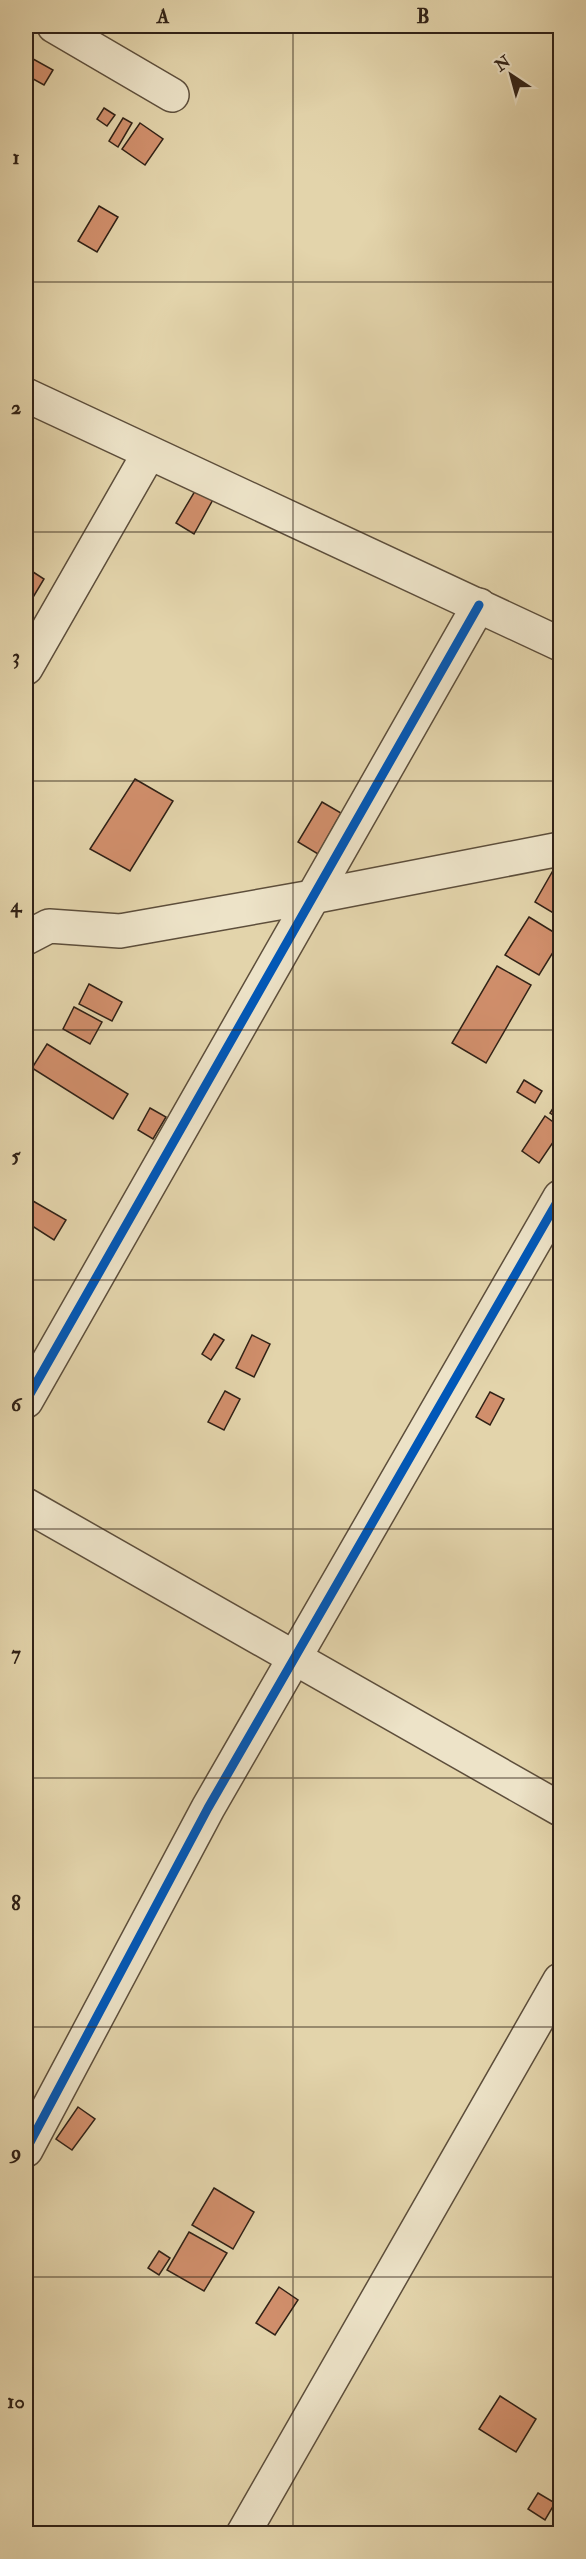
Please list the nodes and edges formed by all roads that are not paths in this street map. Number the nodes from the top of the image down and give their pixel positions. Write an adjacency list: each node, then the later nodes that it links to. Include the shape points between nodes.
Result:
1 (54, 26): 2 (street)
2 (172, 95)
3 (26, 395): 4 (street)
4 (149, 453): 5 (street); 7 (street)
5 (480, 605): 6 (street); 9 (street)
6 (561, 644)
7 (26, 668)
8 (561, 849): 9 (street)
9 (312, 897): 10 (street, via 120,930 49,926); 12 (street)
10 (26, 938)
11 (561, 1197): 14 (street)
12 (26, 1401)
13 (26, 1504): 14 (street)
14 (294, 1659): 15 (street); 17 (street, via 208,1809)
15 (561, 1809)
16 (561, 1980): 18 (street)
17 (26, 2150)
18 (243, 2534)

